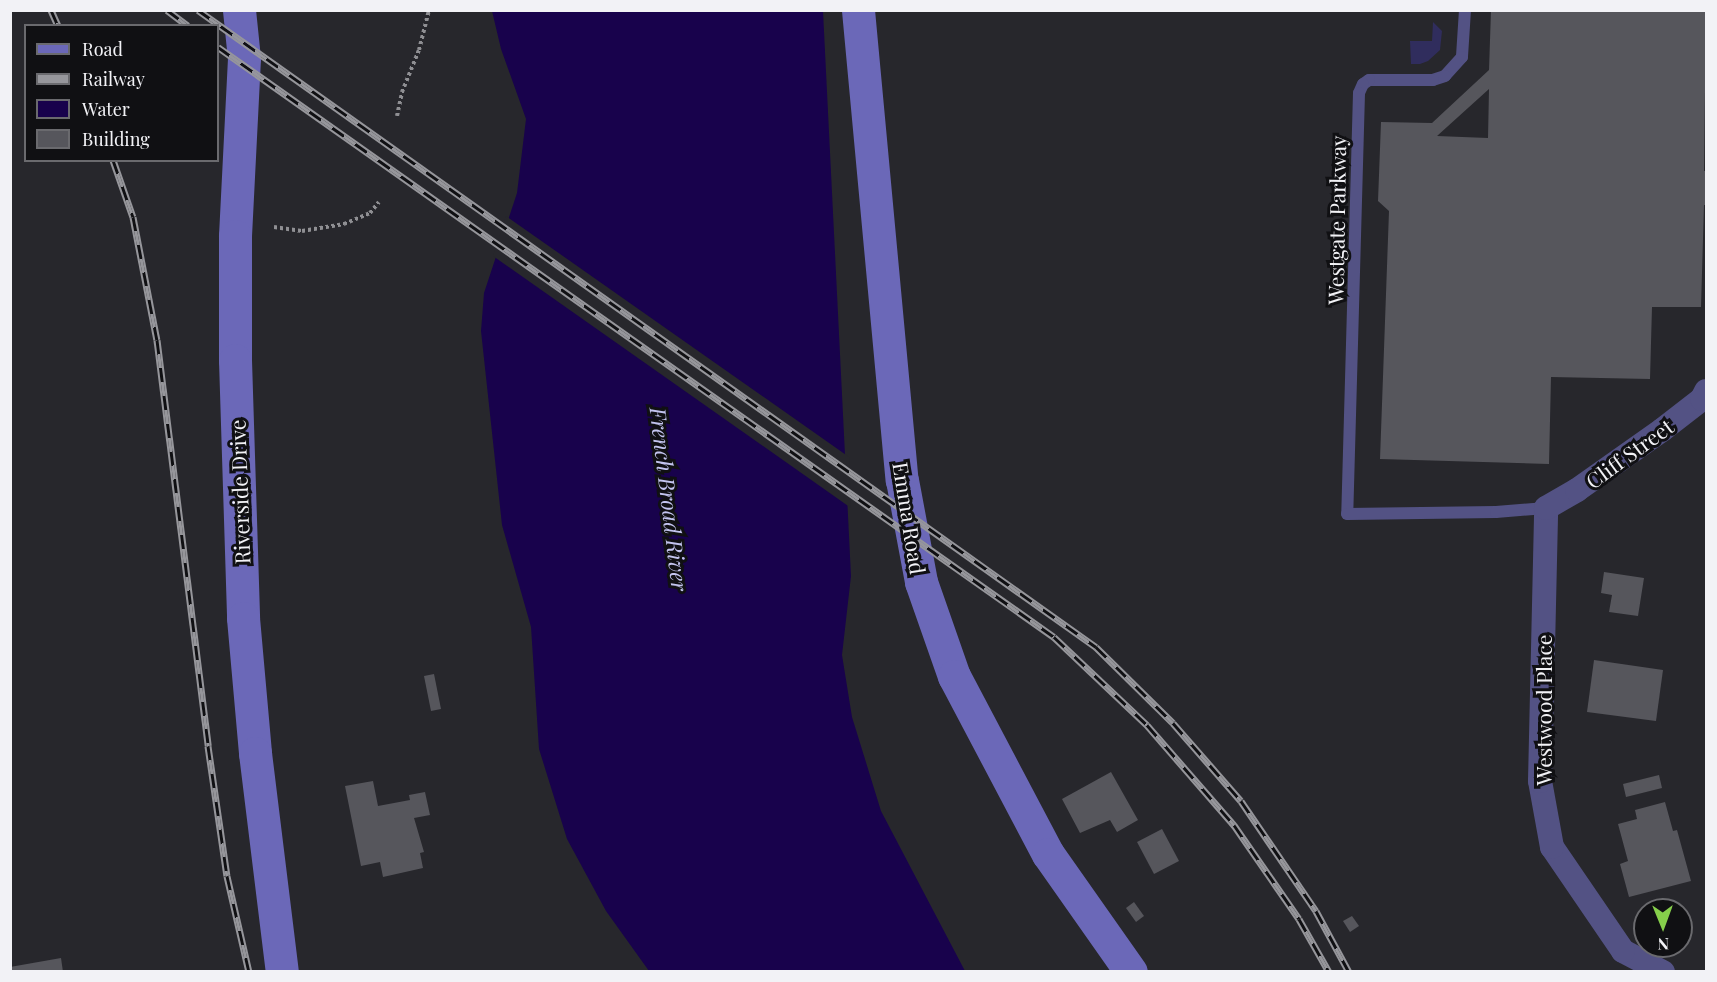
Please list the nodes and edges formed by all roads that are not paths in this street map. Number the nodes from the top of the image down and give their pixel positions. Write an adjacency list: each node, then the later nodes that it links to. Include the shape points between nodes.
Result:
1 (239, 10): 6 (street, Riverside Drive, via 244,58 235,236 235,360 243,618)
2 (858, 10): 7 (street, Emma Road, via 902,480 921,582 954,676 1048,854)
3 (1465, 10): 5 (lane, Westgate Parkway, via 1462,57 1445,76 1433,80 1369,81 1359,93 1347,514)
4 (1707, 391): 5 (street, Cliff Street, via 1662,430)
5 (1546, 508): 8 (street, Westwood Place, via 1540,781 1552,847 1623,951)
6 (282, 972)
7 (1131, 972)
8 (1664, 972)

